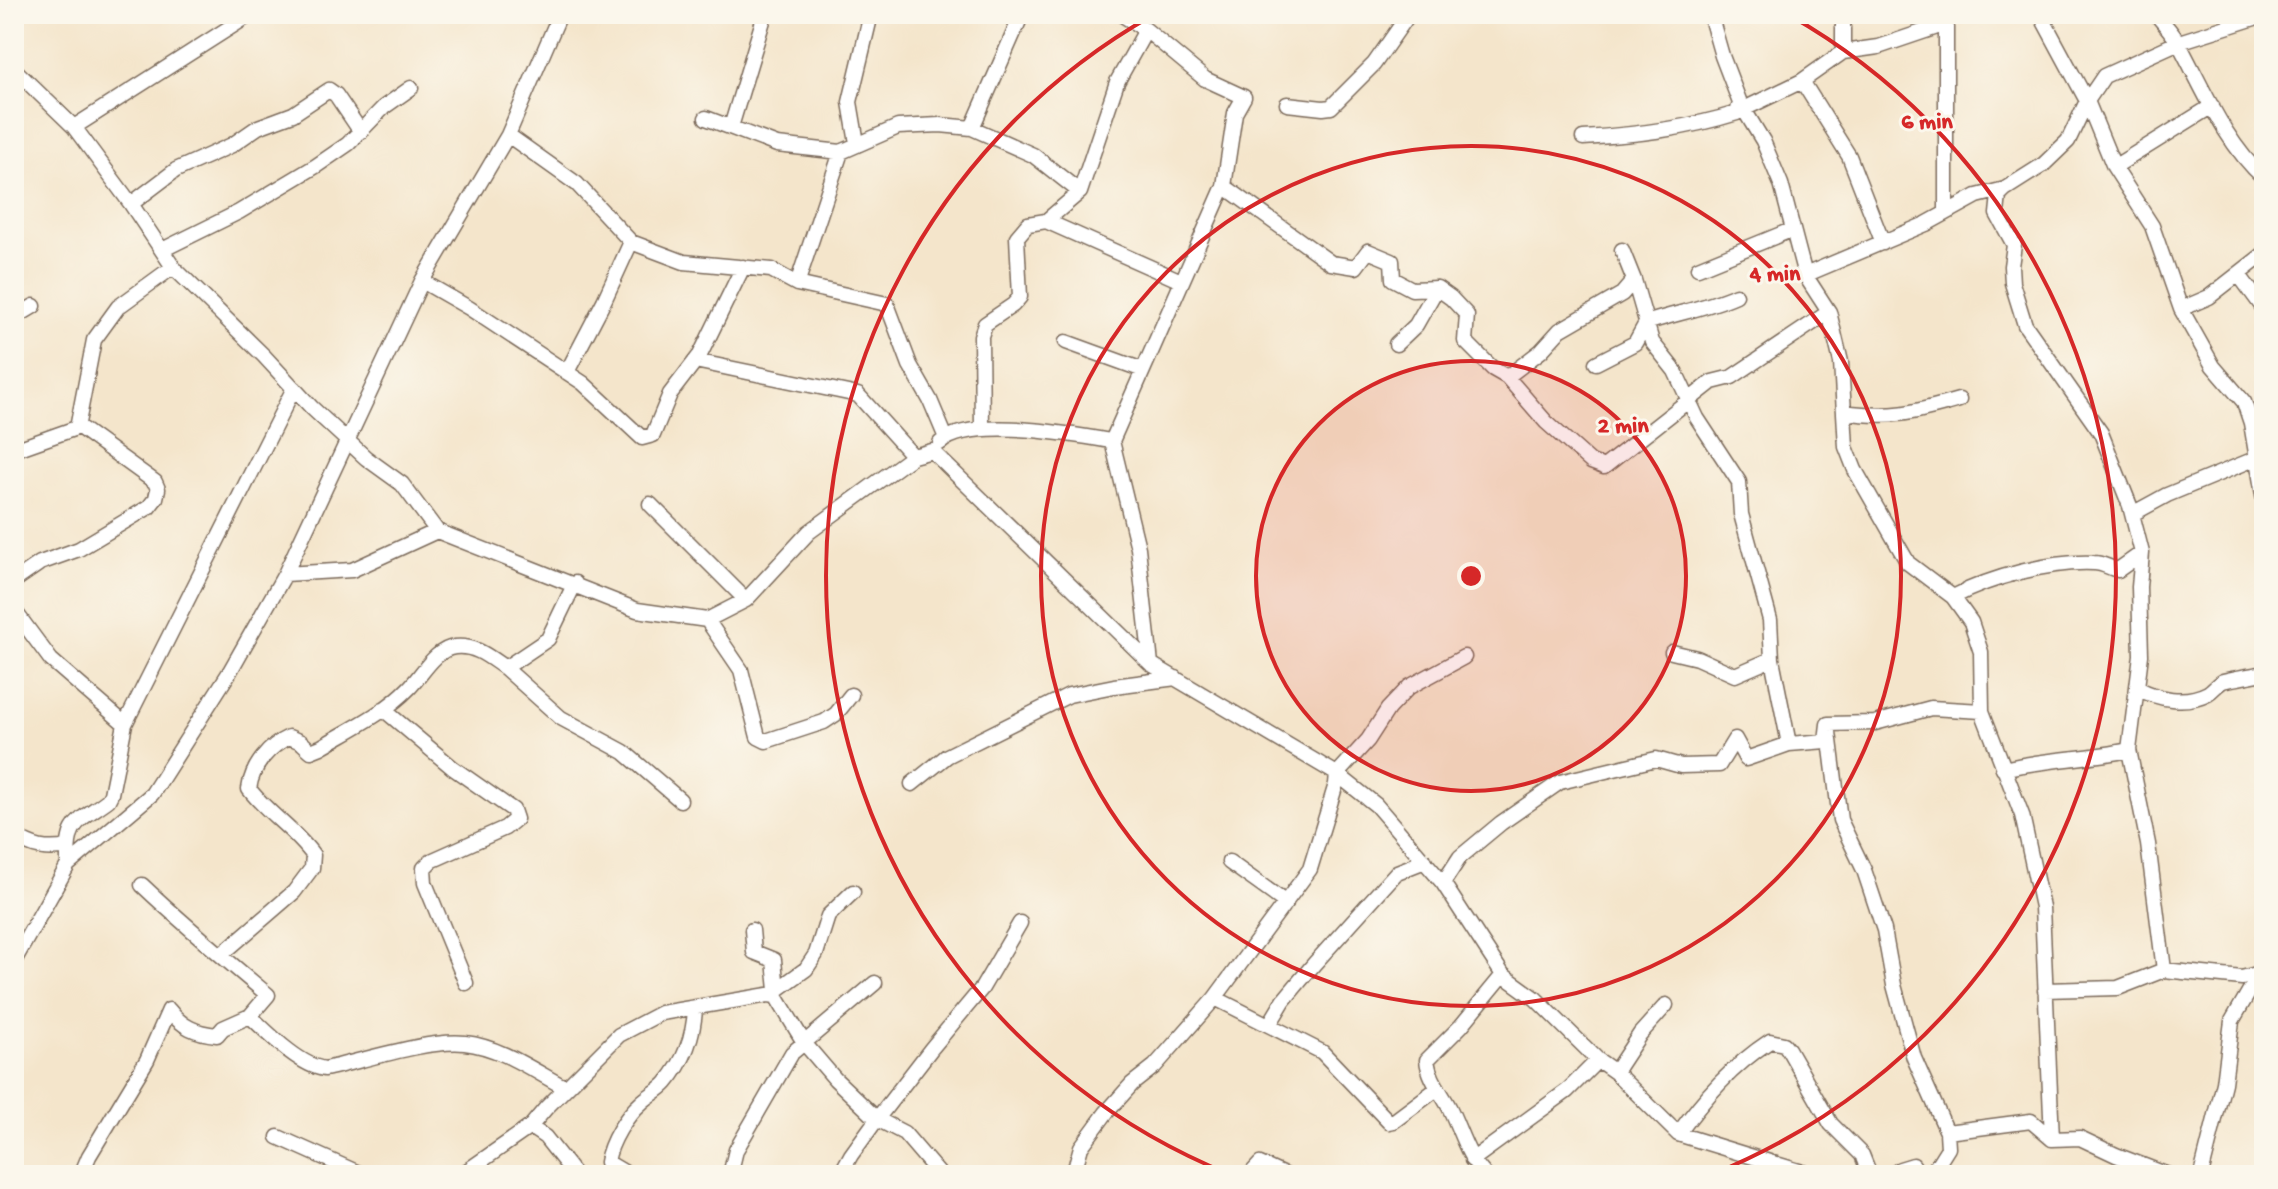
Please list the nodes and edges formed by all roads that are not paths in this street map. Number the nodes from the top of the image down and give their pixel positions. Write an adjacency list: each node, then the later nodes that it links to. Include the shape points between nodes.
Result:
1 (251, 14): 25 (street)
2 (560, 14): 29 (street)
3 (765, 14): 26 (street)
4 (871, 14): 31 (street, via 850,102)
5 (1022, 14): 27 (street)
6 (1121, 14): 14 (street)
7 (1409, 14): 22 (street, via 1374,64 1331,107)
8 (1710, 14): 21 (street)
9 (1843, 14): 16 (street)
10 (2040, 14): 20 (street)
11 (2156, 14): 15 (street)
12 (2264, 15): 15 (street)
13 (1949, 19): 16 (street, via 1878,47); 39 (street)
14 (1146, 30): 35 (street, via 1205,79 1244,97 1235,113); 37 (street, via 1117,82)
15 (2179, 42): 20 (street, via 2104,76); 23 (street)
16 (1843, 52): 18 (street)
17 (14, 69): 25 (street)
18 (1802, 81): 21 (street, via 1746,108); 43 (street, via 1849,156)
19 (411, 88): 28 (street)
20 (2087, 101): 33 (street); 36 (street, via 2068,141)
21 (1740, 103): 30 (street, via 1737,113 1708,122); 41 (street, via 1775,170)
22 (1287, 104)
23 (2212, 106): 33 (street); 34 (street, via 2246,161)
24 (706, 118): 26 (street)
25 (74, 127): 38 (street)
26 (731, 127): 32 (street, via 777,145)
27 (972, 128): 31 (street, via 898,127); 37 (street, via 1033,155)
28 (361, 132): 38 (street, via 329,90 293,114 176,170); 44 (street, via 239,212)
29 (508, 135): 42 (street, via 577,184); 53 (street)
30 (1583, 138)
31 (857, 143): 32 (street)
32 (841, 152): 55 (street)
33 (2114, 167): 59 (street, via 2152,226)
34 (2264, 178)
35 (1224, 186): 54 (street); 56 (street, via 1331,263 1356,267 1368,251 1392,261 1393,279 1412,289)
36 (2005, 189): 39 (street); 86 (street, via 1997,214 2014,245 2012,283 2025,325 2101,433)
37 (1080, 192): 40 (street)
38 (131, 204): 44 (street)
39 (1946, 212): 43 (street)
40 (1046, 221): 54 (street); 76 (street, via 1028,224 1017,237 1020,297 985,324 981,336)
41 (1791, 230): 49 (street); 50 (street)
42 (631, 242): 48 (street, via 684,262); 69 (street)
43 (1883, 243): 50 (street)
44 (162, 250): 47 (street)
45 (1622, 250): 52 (street)
46 (2264, 254): 51 (street)
47 (173, 267): 71 (street); 75 (street, via 118,307 94,340)
48 (743, 267): 55 (street, via 771,270); 66 (street)
49 (1698, 268)
50 (1805, 275): 61 (street)
51 (2239, 275): 59 (street); 60 (street)
52 (1634, 280): 63 (street); 70 (street, via 1622,294 1560,330)
53 (422, 281): 69 (street); 78 (street)
54 (1181, 281): 68 (street)
55 (797, 284): 77 (street, via 887,304)
56 (1437, 288): 65 (street, via 1416,325); 70 (street, via 1467,315 1465,341)
57 (1736, 295): 63 (street)
58 (34, 306): 62 (street)
59 (2181, 309): 83 (street, via 2213,366 2244,402)
60 (2264, 309)
61 (1829, 312): 72 (street); 74 (street, via 1841,362)
62 (14, 318)
63 (1646, 323): 67 (street, via 1635,343); 72 (street, via 1652,342)
64 (1066, 342): 68 (street)
65 (1396, 344)
66 (695, 361): 69 (street, via 670,394 653,435 642,438); 82 (street, via 858,395)
67 (1596, 363)
68 (1143, 370): 79 (street)
69 (567, 372)
70 (1507, 377): 72 (street, via 1546,422 1591,462 1604,467)
71 (294, 388): 78 (street); 107 (street)
72 (1690, 400): 98 (street, via 1739,482 1741,514 1770,620)
73 (1959, 400): 74 (street, via 1877,417)
74 (1844, 412): 92 (street, via 1846,447 1855,470 1908,563)
75 (79, 427): 80 (street); 90 (street, via 155,482 156,498 79,549 40,563)
76 (982, 429): 77 (street); 79 (street, via 1047,430)
77 (946, 438): 81 (street)
78 (348, 440): 87 (street, via 402,484); 89 (street)
79 (1112, 441): 99 (street, via 1138,548)
80 (14, 450)
81 (932, 451): 82 (street); 99 (street)
82 (913, 456): 93 (street, via 809,532)
83 (2257, 458): 84 (street); 86 (street, via 2134,513)
84 (2264, 501)
85 (650, 504): 93 (street)
86 (2130, 506): 88 (street)
87 (437, 531): 89 (street, via 352,570); 91 (street)
88 (2142, 553): 92 (street, via 2118,570 2096,563 2015,573); 103 (street)
89 (285, 574): 119 (street, via 152,794)
90 (14, 581)
91 (575, 583): 95 (street, via 637,610); 100 (street, via 548,639)
92 (1953, 597): 106 (street, via 1971,622 1981,652)
93 (746, 600): 95 (street)
94 (14, 610): 107 (street, via 51,660)
95 (707, 620): 104 (street, via 741,670 758,737 766,741 824,722)
96 (1672, 652): 98 (street, via 1735,675)
97 (1464, 657): 112 (street, via 1409,687)
98 (1772, 659): 109 (street)
99 (1151, 664): 102 (street)
100 (505, 668): 105 (street, via 477,648 452,647); 114 (street, via 561,718 624,752)
101 (2264, 673): 103 (street, via 2223,681 2204,696 2186,700 2155,697)
102 (1176, 678): 112 (street); 113 (street, via 1069,695 947,756)
103 (2137, 688): 110 (street)
104 (851, 695)
105 (383, 709): 126 (street, via 311,751 289,737 275,744 251,775 249,789 305,843 313,855 312,868 294,892); 131 (street, via 513,810 516,819 424,868 425,883)
106 (1982, 711): 108 (street, via 1931,708 1875,723); 111 (street)
107 (125, 724): 116 (street, via 111,794 73,825)
108 (1828, 724): 109 (street, via 1826,741); 147 (street, via 1840,820 1884,930 1914,1058)
109 (1789, 744): 120 (street, via 1746,759 1735,739 1719,765 1681,766 1656,759 1560,782 1460,857)
110 (2129, 750): 111 (street); 128 (street)
111 (2003, 769): 133 (street, via 2022,815 2039,889)
112 (1337, 774): 117 (street, via 1376,805); 123 (street, via 1310,869)
113 (912, 784)
114 (680, 800)
115 (14, 836): 116 (street, via 37,848)
116 (68, 847): 119 (street)
117 (1425, 861): 120 (street); 139 (street, via 1397,872 1314,964)
118 (1229, 862): 123 (street)
119 (68, 865): 127 (street)
120 (1443, 883): 129 (street)
121 (142, 885): 126 (street)
122 (853, 892): 134 (street, via 828,916 806,969)
123 (1286, 903): 135 (street)
124 (1020, 923): 145 (street, via 982,988)
125 (752, 930): 134 (street, via 754,952 774,960)
126 (222, 954): 138 (street, via 268,995)
127 (14, 961)
128 (2164, 970): 130 (street, via 2242,978); 133 (street, via 2118,988)
129 (1503, 975): 141 (street, via 1535,998); 144 (street, via 1427,1060)
130 (2264, 975): 172 (street, via 2232,1021 2224,1083)
131 (466, 983)
132 (875, 983): 140 (street)
133 (2045, 990): 150 (street)
134 (776, 993): 137 (street); 140 (street)
135 (1215, 998): 139 (street); 162 (street, via 1106,1113 1081,1147)
136 (1666, 1005): 142 (street)
137 (695, 1008): 143 (street, via 661,1013 619,1035); 152 (street, via 694,1028 677,1067 633,1111 610,1148)
138 (250, 1016): 143 (street, via 317,1068 440,1043 466,1043 508,1056); 154 (street, via 217,1035 198,1033 169,1010 147,1060)
139 (1269, 1025): 144 (street, via 1322,1052 1389,1122)
140 (805, 1044): 145 (street); 159 (street, via 792,1053 736,1150)
141 (1598, 1060): 142 (street); 151 (street, via 1567,1091)
142 (1615, 1072): 148 (street)
143 (566, 1088): 146 (street)
144 (1438, 1088): 151 (street)
145 (877, 1119): 160 (street); 161 (street, via 904,1133)
146 (530, 1127): 156 (street); 157 (street, via 545,1137)
147 (1947, 1132): 150 (street, via 2031,1121); 170 (street, via 1948,1148)
148 (1678, 1134): 153 (street); 167 (street, via 1706,1096 1748,1055 1770,1041 1781,1043 1831,1124 1862,1155)
149 (278, 1137): 155 (street)
150 (2052, 1139): 171 (street, via 2080,1138)
151 (1472, 1160): 165 (street)
152 (605, 1169): 158 (street)
153 (1791, 1172): 166 (street)
154 (81, 1175)
155 (363, 1175)
156 (461, 1175)
157 (575, 1175)
158 (629, 1175)
159 (730, 1175)
160 (840, 1175)
161 (940, 1175)
162 (1073, 1175)
163 (1250, 1175): 164 (street, via 1260,1164)
164 (1284, 1175)
165 (1485, 1175)
166 (1812, 1175)
167 (1870, 1175)
168 (1893, 1175): 169 (street, via 1913,1165)
169 (1920, 1175)
170 (1931, 1175)
171 (2168, 1175)
172 (2201, 1175)

